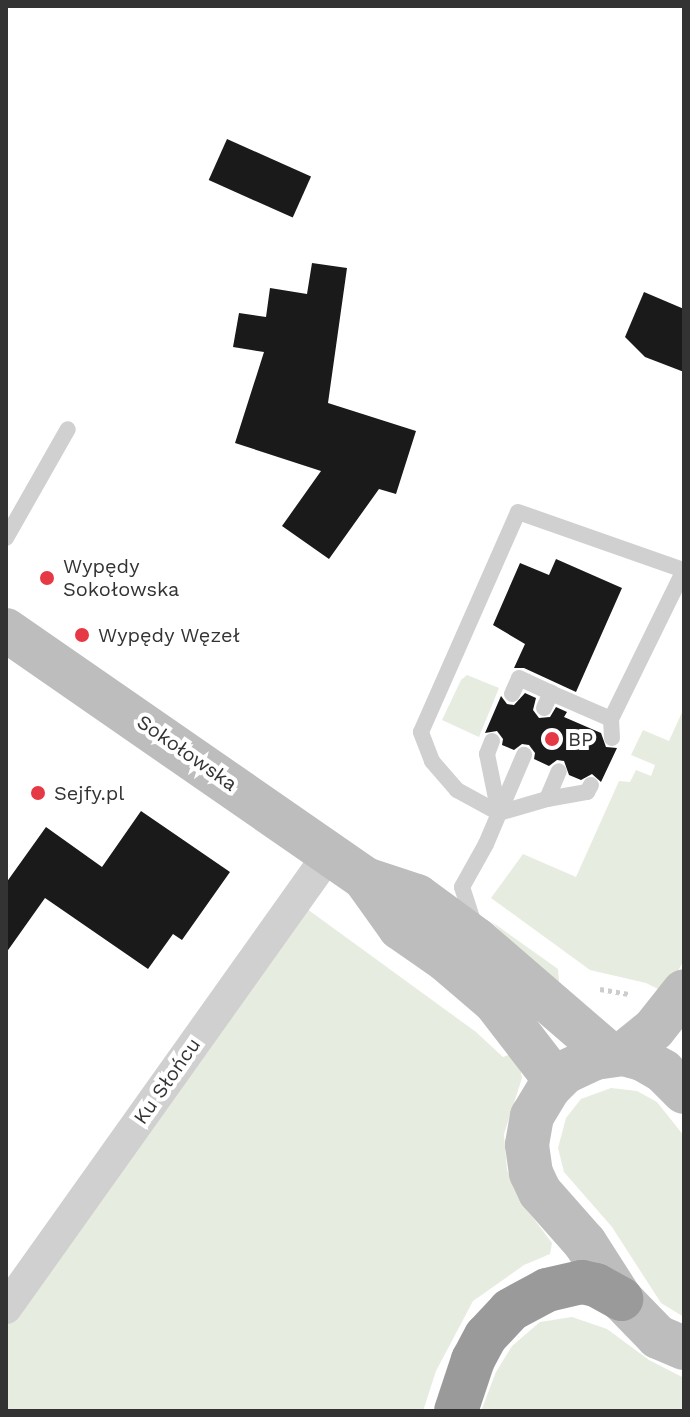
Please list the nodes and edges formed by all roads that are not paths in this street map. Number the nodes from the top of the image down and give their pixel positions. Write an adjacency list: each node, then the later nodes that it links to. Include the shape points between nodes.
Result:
1 (68, 429): 2 (lane)
2 (6, 538)
3 (683, 570): 7 (lane); 15 (lane, via 518,512 421,732 432,761 457,790)
4 (6, 630): 16 (street, Sokołowska)
5 (512, 694): 6 (lane, via 519,678 548,700)
6 (587, 708): 7 (lane); 8 (lane)
7 (611, 719): 9 (lane)
8 (580, 724)
9 (612, 738)
10 (492, 741): 15 (lane, via 487,754)
11 (524, 755): 15 (lane)
12 (559, 771): 14 (lane)
13 (591, 785): 14 (lane, via 587,792)
14 (547, 799): 15 (lane)
15 (499, 813): 18 (lane)
16 (329, 854): 17 (street, Sokołowska); 26 (street, Ku Słońcu)
17 (365, 879): 19 (street, Sokołowska); 23 (street, Sokołowska, via 400,928 495,1002)
18 (462, 887): 19 (lane); 20 (lane)
19 (417, 896): 20 (street, Sokołowska)
20 (477, 940): 22 (street, Sokołowska)
21 (684, 991): 22 (street, via 654,1029)
22 (616, 1054): 23 (street, via 579,1065); 24 (street, Sokołowska, via 642,1059)
23 (555, 1080): 25 (street, via 532,1116 527,1145 531,1173 546,1202 585,1243)
24 (684, 1092)
25 (621, 1299): 27 (street, via 658,1337); 28 (highway, via 596,1285 565,1284 510,1310 473,1360)
26 (6, 1308)
27 (684, 1348)
28 (456, 1411)

